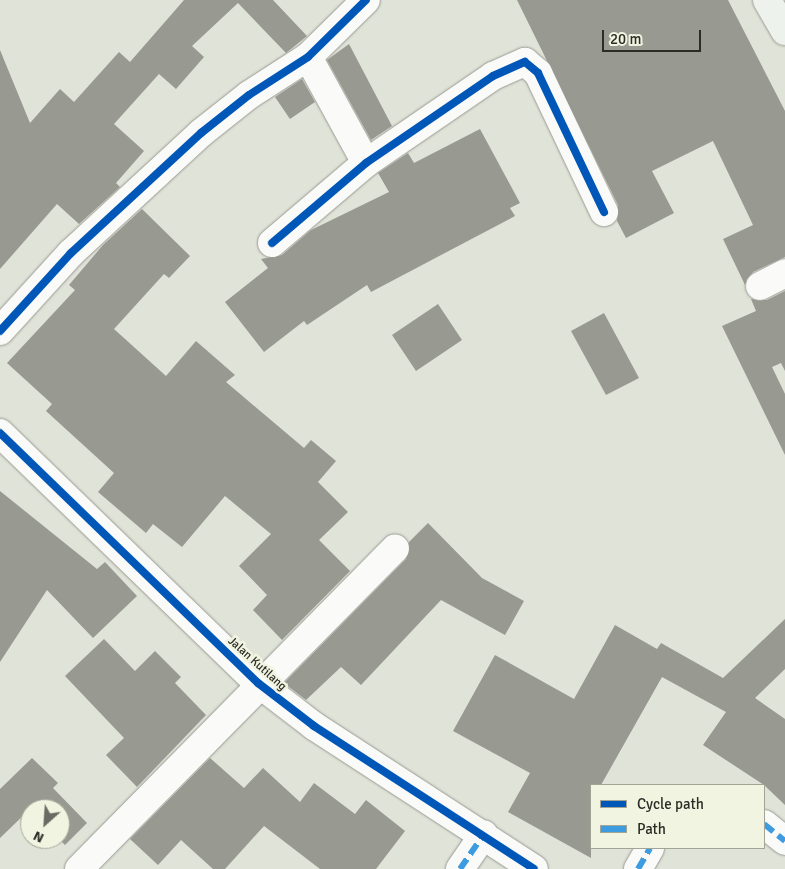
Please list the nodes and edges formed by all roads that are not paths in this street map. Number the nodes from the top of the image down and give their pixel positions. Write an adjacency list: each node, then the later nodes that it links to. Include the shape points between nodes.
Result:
1 (366, 0): 4 (street)
2 (767, 0): 3 (main road)
3 (785, 31)
4 (308, 57): 5 (street); 10 (street, via 249,95 201,133 71,253)
5 (366, 163): 6 (street, via 493,76 525,62 538,73); 7 (street)
6 (604, 212)
7 (272, 243)
8 (785, 273): 9 (street)
9 (760, 286)
10 (0, 332)
11 (0, 432): 13 (street, Jalan Kutilang)
12 (396, 548): 13 (street)
13 (258, 683): 15 (street, Jalan Kutilang, via 330,737); 18 (street)
14 (765, 825): 16 (street)
15 (484, 834): 19 (street); 20 (street, Jalan Kutilang)
16 (785, 840)
17 (649, 849): 21 (street)
18 (79, 869)
19 (460, 869)
20 (534, 869)
21 (638, 869)

